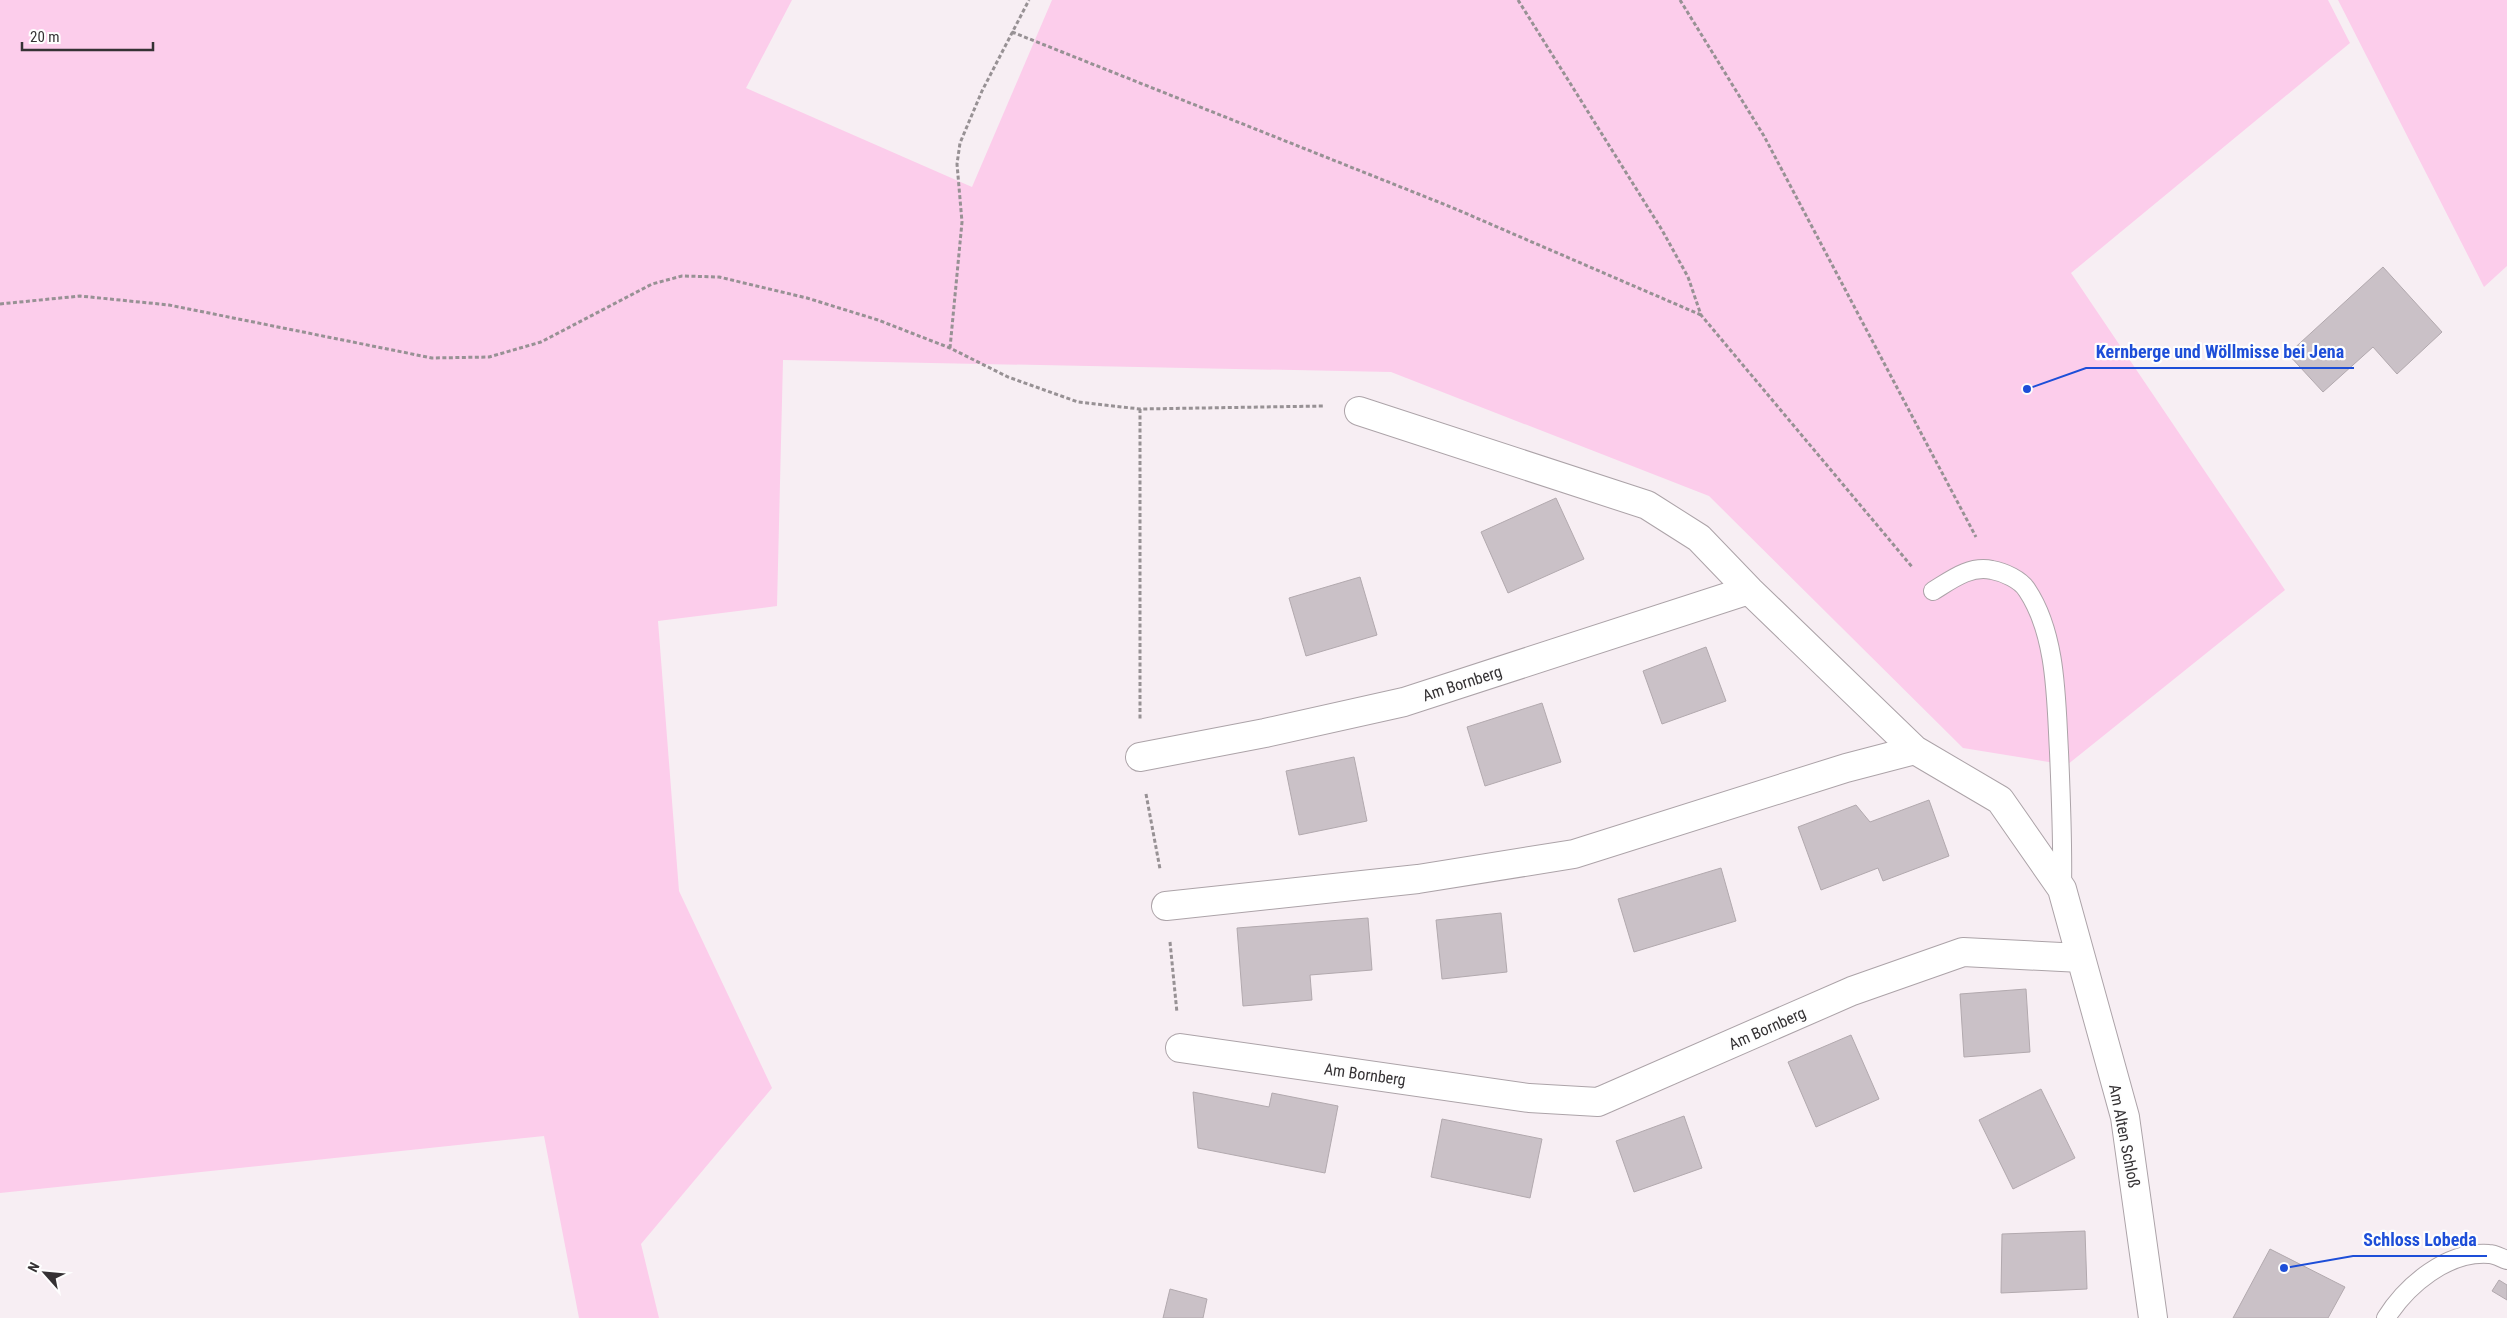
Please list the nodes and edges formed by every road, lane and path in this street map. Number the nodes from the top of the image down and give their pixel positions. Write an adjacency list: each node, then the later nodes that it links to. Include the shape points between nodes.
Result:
1 (1029, 0): 4 (path)
2 (1518, 0): 6 (path, via 1662,230 1688,277)
3 (1680, 0): 9 (path, via 1764,136 1984,551)
4 (1012, 32): 6 (path, via 1450,207); 7 (path, via 960,143 957,164 962,222)
5 (0, 304): 7 (path, via 80,296 169,305 432,358 489,357 541,342 652,284 682,276 719,278 807,298 878,320)
6 (1701, 315): 11 (path)
7 (950, 348): 8 (path, via 1008,377 1078,402 1140,409 1320,406)
8 (1359, 411): 10 (street, via 1647,506 1699,538)
9 (1990, 569): 11 (lane, via 1967,571); 14 (lane, via 2007,575 2026,589 2041,618 2055,676 2063,832)
10 (1749, 590): 12 (street); 13 (street, Am Bornberg, via 1404,702)
11 (1933, 591)
12 (1915, 750): 14 (street, via 2000,800); 15 (street, via 1846,768 1574,854 1418,879)
13 (1140, 757)
14 (2062, 889): 16 (street)
15 (1166, 906)
16 (2081, 958): 17 (street, Am Bornberg, via 1963,952 1852,991 1598,1102 1529,1098); 19 (street, Am Alten Schloß, via 2125,1117)
17 (1180, 1048)
18 (2507, 1260): 20 (lane, via 2490,1254 2456,1258 2421,1278)
19 (2153, 1318)
20 (2386, 1318)

